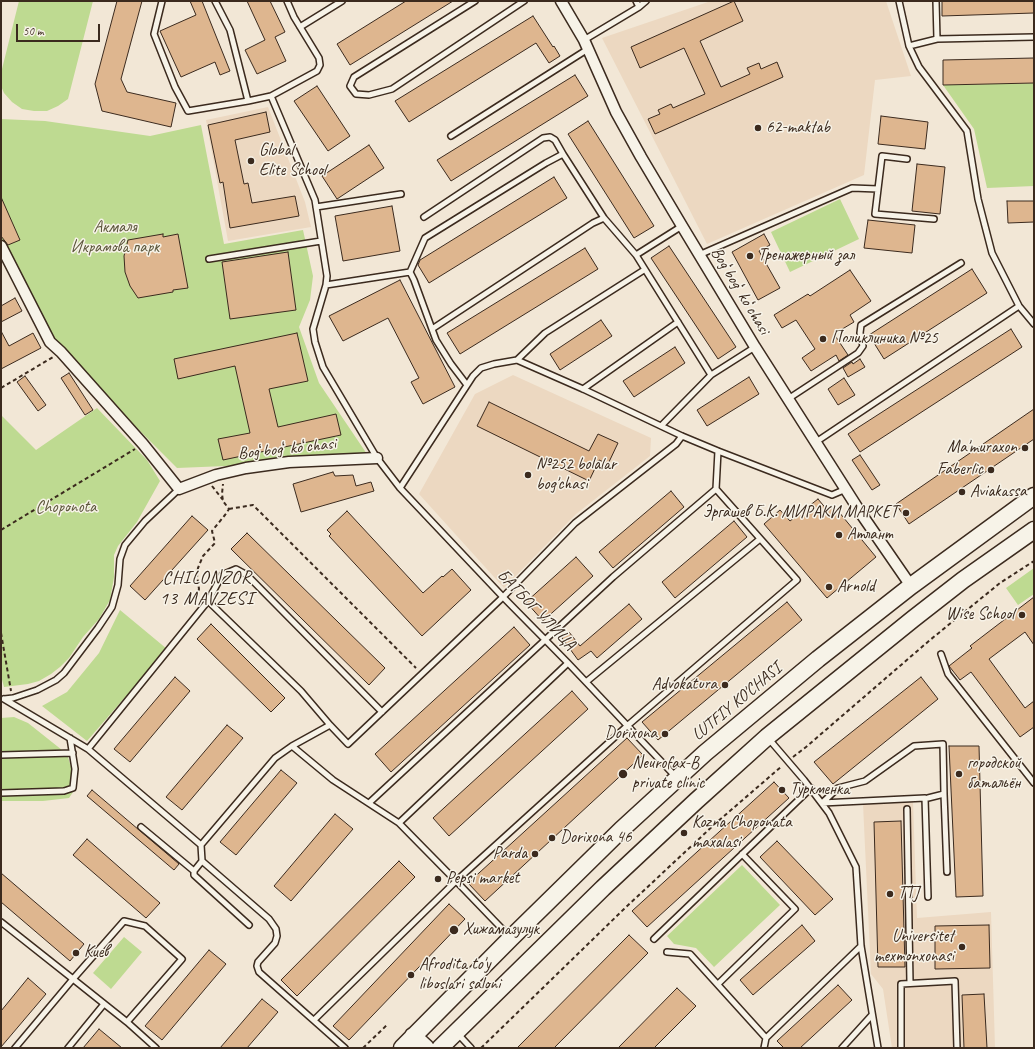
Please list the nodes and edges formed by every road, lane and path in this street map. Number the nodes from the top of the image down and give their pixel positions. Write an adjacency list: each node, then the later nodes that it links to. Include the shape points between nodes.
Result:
1 (162, 1): 19 (lane, via 154,34 175,87 188,111)
2 (214, 1): 19 (lane, via 230,30)
3 (287, 1): 13 (lane)
4 (342, 1): 13 (lane)
5 (475, 1): 6 (lane, via 354,76 350,86 356,94 369,95 392,89)
6 (524, 1)
7 (561, 1): 16 (street, Bogʻbogʻ koʻchasi)
8 (636, 1): 12 (lane)
9 (646, 1): 12 (lane)
10 (899, 1): 17 (lane)
11 (936, 1): 15 (lane)
12 (639, 7): 16 (lane)
13 (300, 27): 18 (lane, via 319,58 320,65 317,71)
14 (1034, 37): 15 (lane)
15 (937, 39): 17 (lane)
16 (586, 44): 20 (lane); 29 (street, Bogʻbogʻ koʻchasi, via 616,112)
17 (909, 46): 39 (lane, via 919,67 967,131 978,199 992,253)
18 (271, 96): 19 (lane); 25 (lane, БАГБОГ УЛИЦА)
19 (248, 101)
20 (451, 136)
21 (563, 154): 26 (lane, via 555,140 550,137 543,138); 27 (lane); 37 (lane, via 425,238)
22 (907, 159): 23 (lane, via 882,156)
23 (878, 189): 28 (lane, via 875,214); 33 (lane, via 852,188)
24 (401, 194): 25 (lane)
25 (316, 207): 30 (lane, БАГБОГ УЛИЦА)
26 (424, 218)
27 (604, 218): 32 (lane); 42 (lane)
28 (934, 219)
29 (682, 226): 32 (lane); 33 (street, Bogʻbogʻ koʻchasi)
30 (322, 241): 34 (lane); 38 (lane, БАГБОГ УЛИЦА)
31 (1, 246): 44 (street, via 50,342)
32 (636, 255): 36 (lane)
33 (699, 255): 43 (street, Bogʻbogʻ koʻchasi)
34 (209, 260)
35 (961, 263): 50 (lane, via 861,325 863,346 858,353)
36 (644, 270): 40 (lane); 45 (lane, via 545,333)
37 (410, 272): 38 (lane); 42 (lane)
38 (326, 285): 56 (lane, БАГБОГ УЛИЦА, via 313,329 315,342 323,367)
39 (1019, 306): 41 (lane); 53 (lane)
40 (678, 322): 46 (lane); 49 (lane)
41 (1034, 324)
42 (432, 329): 47 (lane, via 436,340)
43 (755, 347): 46 (lane); 50 (street, Bogʻbogʻ koʻchasi)
44 (61, 352): 48 (path); 54 (street)
45 (517, 360): 47 (lane, via 481,368); 49 (lane)
46 (711, 375): 51 (lane)
47 (467, 385): 60 (lane)
48 (1, 388)
49 (583, 388): 51 (lane)
50 (788, 399): 53 (street, Bogʻbogʻ koʻchasi)
51 (661, 426): 52 (lane)
52 (682, 436): 55 (lane); 73 (lane, via 676,444 575,524)
53 (816, 442): 61 (street, Bogʻbogʻ koʻchasi)
54 (143, 444): 59 (street); 66 (path)
55 (718, 451): 61 (lane, via 832,495); 62 (lane)
56 (377, 458): 57 (street, Bogʻbogʻ koʻchasi, via 289,462); 60 (lane, БАГБОГ УЛИЦА)
57 (224, 473): 58 (street, Bogʻbogʻ koʻchasi); 64 (path)
58 (206, 479): 59 (street, Bogʻbogʻ koʻchasi); 64 (path)
59 (179, 488): 82 (lane, via 145,521 126,545 120,559 118,585 112,607 64,673 37,690)
60 (400, 488): 73 (lane, БАГБОГ УЛИЦА)
61 (846, 489): 72 (street, Bogʻbogʻ koʻchasi)
62 (716, 490): 68 (lane); 77 (lane, via 613,577)
63 (1034, 496): 69 (main road, LUTFIY KO'CHASI)
64 (223, 501): 65 (path)
65 (229, 509): 75 (path, via 212,531 216,543 203,556 198,568 199,589); 80 (path, via 253,505)
66 (1, 530)
67 (1034, 530): 71 (main road)
68 (760, 540): 81 (lane); 86 (lane, via 797,580)
69 (947, 559): 71 (main road); 72 (main road, LUTFIY KO'CHASI)
70 (1034, 561): 93 (path, via 1000,583 930,640)
71 (963, 580): 87 (main road)
72 (911, 586): 94 (main road, LUTFIY KO'CHASI, via 812,664)
73 (503, 598): 77 (lane, БАГБОГ УЛИЦА); 80 (lane)
74 (208, 601): 75 (lane); 84 (lane, via 222,575 236,569 248,575); 85 (lane, via 301,691)
75 (192, 621): 90 (lane)
76 (1, 633): 82 (path)
77 (545, 639): 79 (lane, БАГБОГ УЛИЦА); 100 (lane)
78 (941, 654): 95 (lane, via 948,674)
79 (568, 663): 81 (lane, БАГБОГ УЛИЦА); 103 (lane)
80 (423, 674): 84 (lane)
81 (586, 682): 86 (lane, БАГБОГ УЛИЦА)
82 (13, 698): 83 (lane)
83 (3, 699): 88 (lane)
84 (382, 712): 85 (lane, via 348,744)
85 (330, 725): 89 (lane)
86 (628, 726): 94 (lane, БАГБОГ УЛИЦА); 110 (lane)
87 (767, 737): 93 (lane); 126 (main road, via 602,888)
88 (70, 738): 90 (lane); 91 (lane)
89 (292, 746): 100 (lane, via 333,780); 105 (lane, via 275,758)
90 (88, 749): 105 (lane)
91 (73, 753): 92 (lane); 97 (lane, via 73,788 64,791)
92 (1, 756)
93 (789, 761): 96 (lane); 138 (path, via 716,823)
94 (677, 778): 114 (main road, LUTFIY KO'CHASI)
95 (1034, 783)
96 (811, 788): 101 (lane); 106 (lane)
97 (1, 793)
98 (944, 794): 99 (lane); 101 (lane, via 943,744 914,746 865,781 838,788); 109 (lane)
99 (928, 798)
100 (369, 803): 103 (lane)
101 (822, 803): 111 (lane, via 925,798); 116 (lane, via 856,868)
102 (907, 809): 119 (lane)
103 (399, 823): 110 (lane)
104 (141, 828): 108 (lane)
105 (201, 845): 107 (lane)
106 (742, 854): 115 (lane); 120 (lane, via 795,910)
107 (202, 861): 108 (lane); 123 (lane, via 274,924 277,936 275,943 258,962 257,969)
108 (194, 871): 113 (lane, via 194,875)
109 (948, 872)
110 (456, 881): 114 (lane); 123 (lane)
111 (928, 897)
112 (1, 922): 118 (lane)
113 (249, 925)
114 (511, 938): 127 (main road, LUTFIY KO'CHASI)
115 (654, 939)
116 (860, 946): 122 (lane); 128 (lane)
117 (667, 952): 120 (lane, via 690,954)
118 (73, 979): 121 (lane); 124 (lane, via 124,921 144,926 182,960); 129 (lane)
119 (910, 983): 142 (lane, via 901,984); 143 (lane, via 955,981)
120 (718, 984): 128 (lane)
121 (104, 1004): 124 (lane); 130 (lane)
122 (872, 1016): 140 (lane); 141 (lane)
123 (314, 1020): 132 (lane)
124 (127, 1022): 131 (lane)
125 (388, 1024): 133 (path)
126 (455, 1032): 136 (main road); 137 (lane)
127 (413, 1036): 134 (main road, LUTFIY KO'CHASI); 135 (main road)
128 (766, 1038): 139 (lane)
129 (15, 1048)
130 (68, 1048)
131 (156, 1048)
132 (345, 1048)
133 (362, 1048)
134 (402, 1048)
135 (426, 1048)
136 (440, 1048)
137 (471, 1048)
138 (481, 1048)
139 (764, 1048)
140 (842, 1048)
141 (878, 1048)
142 (902, 1048)
143 (957, 1048)

